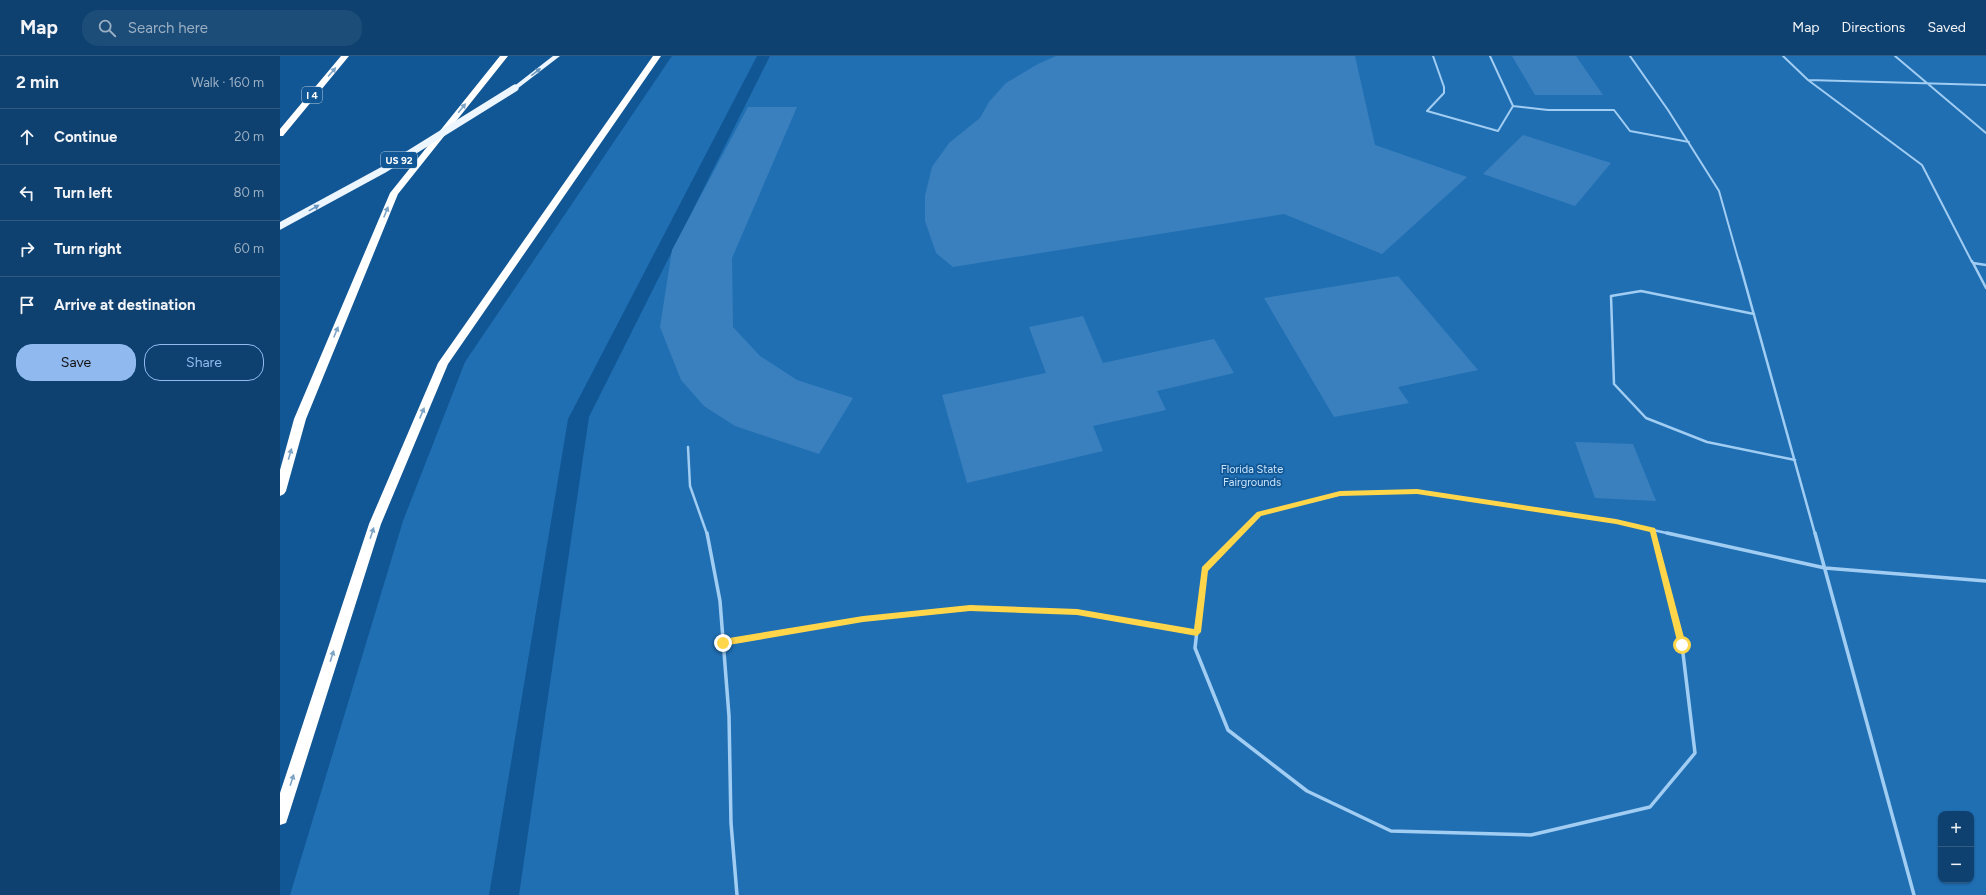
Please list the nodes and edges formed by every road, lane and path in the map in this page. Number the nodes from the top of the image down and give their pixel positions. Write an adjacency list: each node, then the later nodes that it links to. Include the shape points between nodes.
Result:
1 (345, 56): 15 (highway, I 4, one-way to 1)
2 (504, 56): 24 (highway, one-way to 2, via 300,419 394,193)
3 (557, 56): 17 (main road, US 92, one-way to 3, bridge, via 383,170 515,88)
4 (657, 56): 30 (highway, one-way to 4, via 375,524 443,363)
5 (1433, 56): 13 (lane, via 1444,93 1428,111 1498,131)
6 (1490, 56): 13 (lane)
7 (1630, 56): 16 (lane)
8 (1782, 56): 10 (lane)
9 (1895, 56): 11 (lane)
10 (1808, 80): 11 (lane); 18 (lane, via 1922,165)
11 (1927, 83): 12 (lane); 14 (lane)
12 (1986, 85)
13 (1513, 106): 16 (lane, via 1548,110 1614,110 1630,131)
14 (1986, 133)
15 (280, 134)
16 (1688, 142): 21 (lane, via 1719,192)
17 (280, 226)
18 (1973, 263): 19 (lane); 20 (lane)
19 (1986, 265)
20 (1986, 288)
21 (1754, 314): 23 (lane); 23 (lane, via 1641,291 1611,296 1614,384 1646,418 1707,442)
22 (688, 447): 29 (lane, via 690,486 709,540 720,601)
23 (1795, 460): 26 (lane)
24 (280, 491)
25 (1653, 530): 26 (lane); 28 (lane, via 1417,491 1340,494 1259,514 1204,570); 28 (lane, via 1682,645 1695,753 1650,807 1532,835 1391,831 1307,791 1228,730 1195,648)
26 (1826, 568): 27 (lane); 32 (lane)
27 (1986, 581)
28 (1197, 632): 29 (lane, via 1077,612 970,608 863,619)
29 (723, 643): 31 (lane)
30 (280, 817)
31 (737, 895)
32 (1914, 895)

